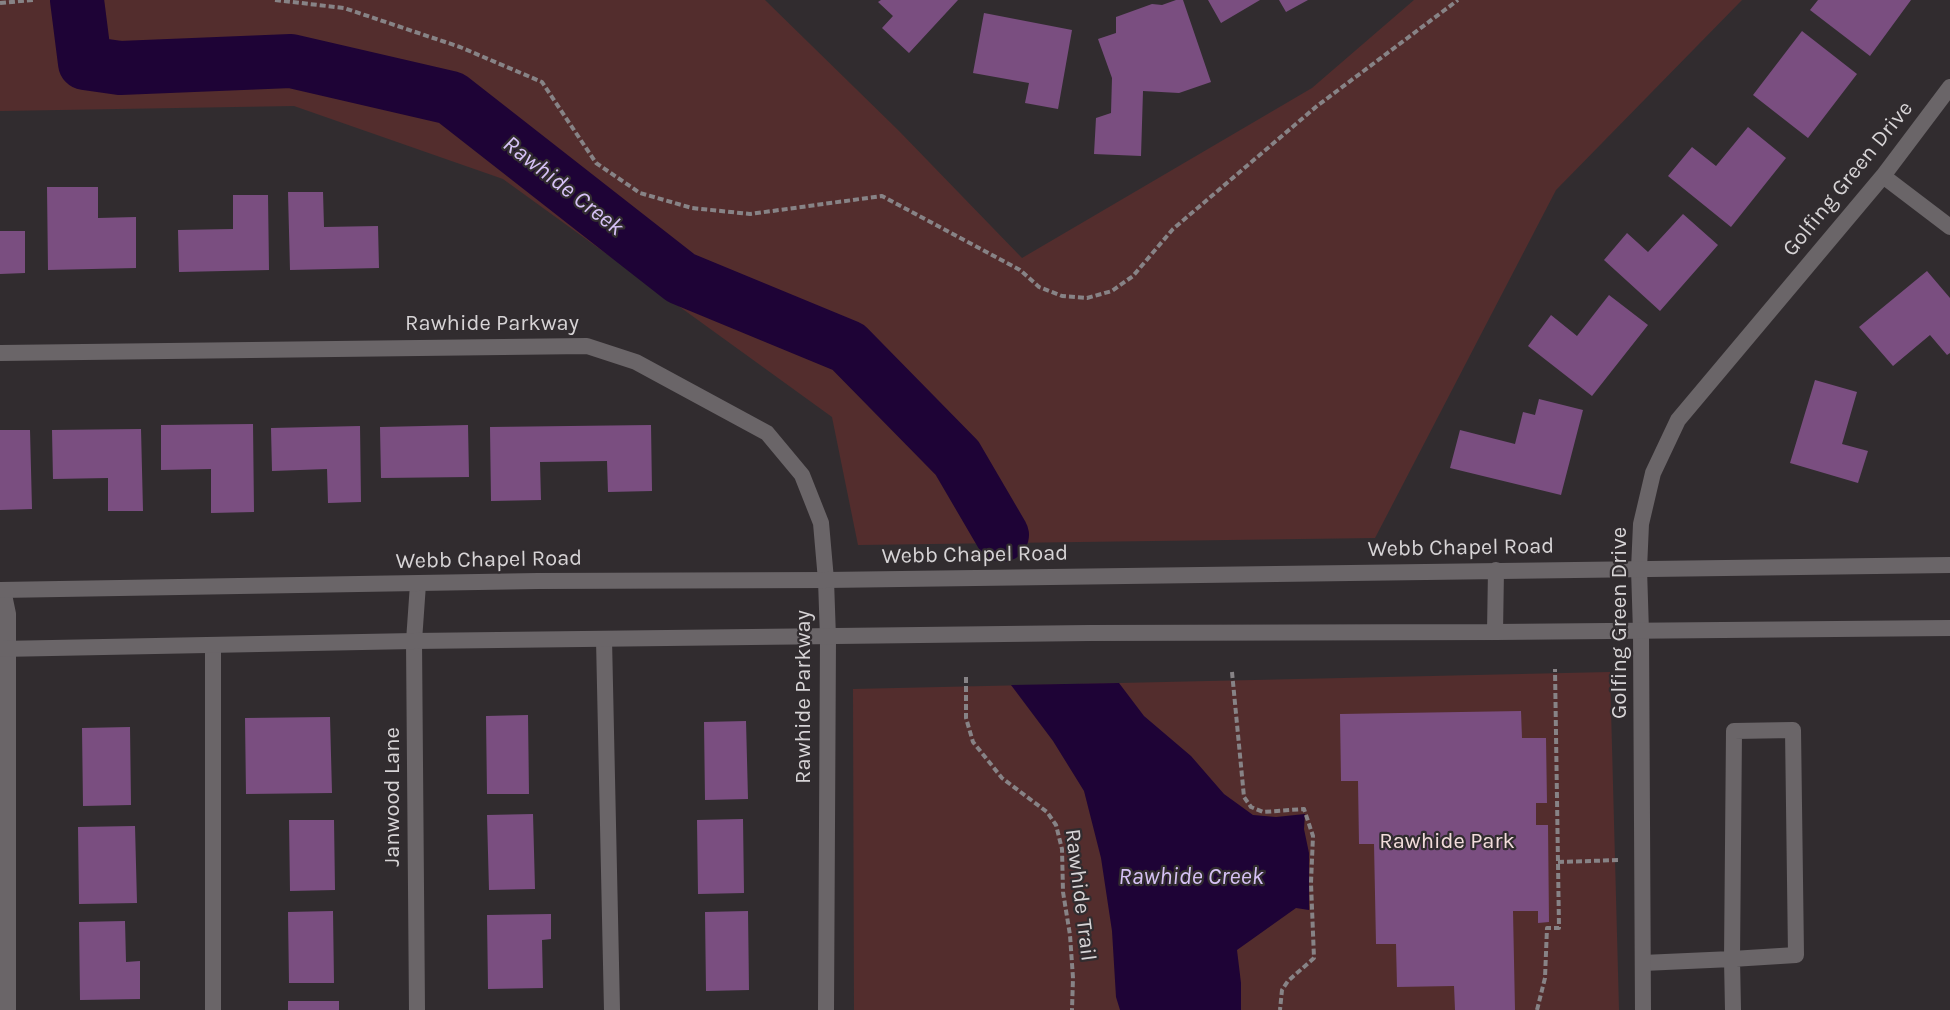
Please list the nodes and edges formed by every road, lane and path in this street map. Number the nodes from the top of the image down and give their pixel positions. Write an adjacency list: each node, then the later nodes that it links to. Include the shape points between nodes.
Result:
1 (31, 0): 4 (path)
2 (275, 0): 3 (path, via 344,8 460,47 542,82 596,163 640,193 692,208 750,214 882,196 1020,270 1038,287 1062,296 1088,297 1112,291 1133,276 1173,228 1317,106)
3 (1458, 0)
4 (0, 3)
5 (1950, 87): 6 (main road, Golfing Green Drive)
6 (1883, 176): 7 (main road); 10 (main road, Golfing Green Drive, via 1678,420 1653,473 1641,524)
7 (1950, 227)
8 (0, 353): 12 (main road, Rawhide Parkway, via 587,346 636,362 767,434 802,475 821,524)
9 (1950, 565): 10 (main road, Webb Chapel Road)
10 (1639, 569): 11 (main road, Webb Chapel Road); 17 (main road, Golfing Green Drive)
11 (1496, 570): 12 (main road, Webb Chapel Road); 16 (main road)
12 (826, 580): 13 (main road, Webb Chapel Road); 18 (main road, Rawhide Parkway)
13 (418, 584): 14 (main road, Webb Chapel Road); 20 (main road, Janwood Lane)
14 (1, 590): 22 (main road, via 8,614)
15 (1950, 628): 17 (main road)
16 (1496, 632): 17 (main road); 18 (main road)
17 (1641, 632): 29 (main road, Golfing Green Drive)
18 (828, 638): 19 (main road); 34 (main road, Rawhide Parkway)
19 (604, 639): 20 (main road); 33 (main road)
20 (414, 641): 21 (main road); 32 (main road, Janwood Lane)
21 (213, 645): 22 (main road); 31 (main road)
22 (3, 649): 30 (main road)
23 (1555, 669): 27 (path)
24 (1232, 672): 36 (path, via 1244,797 1251,807 1263,812 1304,809 1313,836 1314,958 1282,990)
25 (966, 677): 35 (path, Rawhide Trail, via 966,718 973,742 1002,778 1047,812 1056,825 1070,935)
26 (1623, 860): 27 (path)
27 (1558, 861): 37 (path, via 1559,928 1547,928 1545,978)
28 (1732, 959): 28 (main road, via 1796,956 1793,730 1734,731); 29 (main road); 39 (main road)
29 (1643, 963): 38 (main road, Golfing Green Drive)
30 (8, 1010)
31 (213, 1010)
32 (417, 1010)
33 (612, 1010)
34 (826, 1010)
35 (1072, 1010)
36 (1280, 1010)
37 (1537, 1010)
38 (1643, 1010)
39 (1733, 1010)

